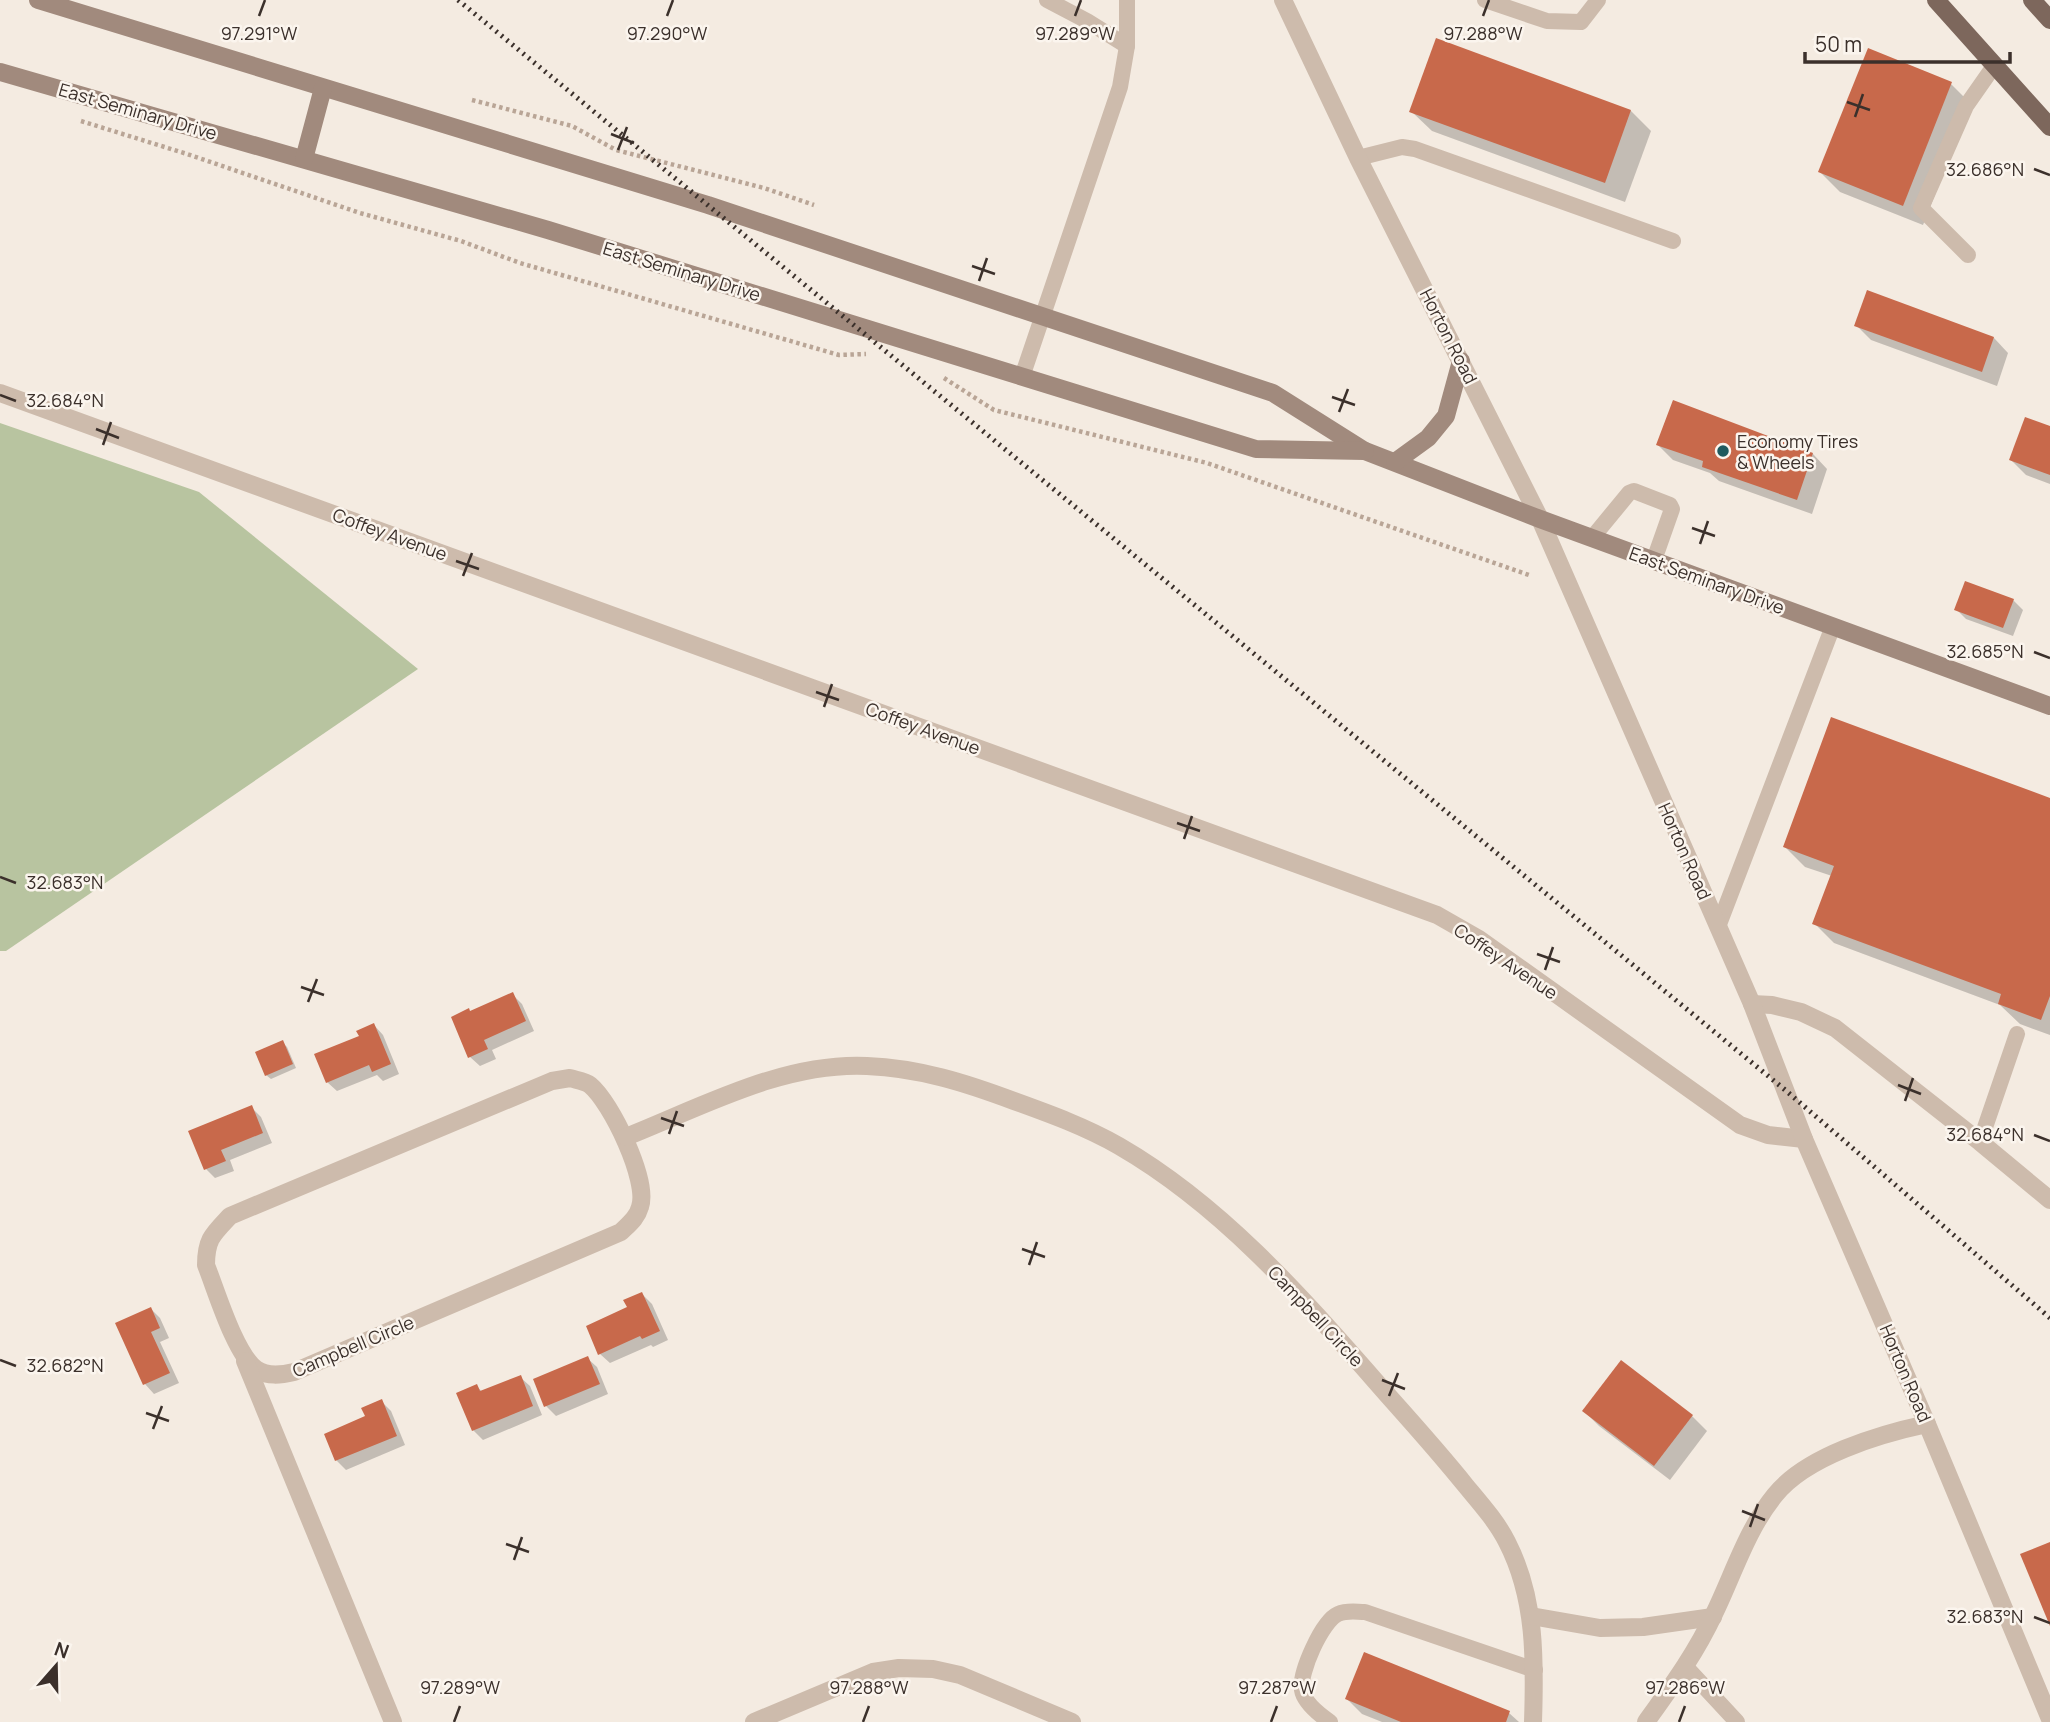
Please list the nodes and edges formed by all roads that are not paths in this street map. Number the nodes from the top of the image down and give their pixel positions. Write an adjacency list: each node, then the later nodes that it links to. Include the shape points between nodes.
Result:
1 (38, 0): 13 (main road, East Seminary Drive)
2 (1046, 0): 10 (lane)
3 (1127, 0): 10 (lane)
4 (1283, 0): 15 (street, Horton Road)
5 (1485, 0): 6 (lane, via 1547,21 1581,22)
6 (1598, 0)
7 (1936, 0): 11 (main road)
8 (2032, 0): 9 (main road)
9 (2050, 20)
10 (1127, 46): 19 (lane, via 1120,87)
11 (1994, 66): 14 (main road); 18 (lane, via 1966,106 1921,208)
12 (0, 72): 16 (main road, East Seminary Drive)
13 (323, 88): 16 (main road); 19 (main road, East Seminary Drive, via 708,205)
14 (2050, 127)
15 (1358, 158): 17 (lane, via 1402,147 1415,149); 20 (street, Horton Road)
16 (304, 159): 21 (main road, East Seminary Drive)
17 (1673, 241)
18 (1968, 255)
19 (1043, 317): 21 (lane); 23 (main road, East Seminary Drive, via 1273,394)
20 (1461, 361): 24 (main road, via 1446,416 1427,438); 25 (street, Horton Road)
21 (1022, 377): 23 (main road, East Seminary Drive, via 1256,449)
22 (0, 393): 34 (street, Coffey Avenue, via 1437,915 1479,939 1740,1125 1768,1135)
23 (1365, 451): 24 (main road, East Seminary Drive)
24 (1395, 462): 25 (main road, East Seminary Drive)
25 (1540, 519): 26 (main road, East Seminary Drive); 30 (street, Horton Road)
26 (1592, 538): 27 (main road, East Seminary Drive); 27 (lane, via 1634,491 1672,509)
27 (1654, 560): 28 (main road, East Seminary Drive)
28 (1833, 626): 29 (main road, East Seminary Drive); 30 (lane)
29 (2050, 706)
30 (1718, 927): 31 (street, Horton Road)
31 (1752, 1004): 34 (street, Horton Road); 35 (street, via 1801,1012 1835,1028)
32 (2017, 1034): 35 (lane)
33 (626, 1137): 37 (street, Campbell Circle, via 642,1194 634,1220 621,1232 293,1373 267,1374 256,1369); 37 (street, Campbell Circle, via 589,1084 570,1078 552,1081 230,1216 211,1236 206,1265); 39 (street, Campbell Circle, via 768,1080 807,1070 865,1066 914,1070 958,1082 1063,1119 1117,1145 1180,1186 1290,1285 1433,1446 1508,1543)
34 (1804, 1139): 38 (street, Horton Road)
35 (1980, 1142): 36 (street)
36 (2050, 1200)
37 (241, 1351): 44 (street)
38 (1927, 1424): 40 (street, via 1881,1434 1838,1452 1805,1469 1775,1494); 43 (street, Horton Road)
39 (1531, 1616): 40 (street, via 1600,1628); 42 (street, Campbell Circle)
40 (1713, 1616): 41 (street)
41 (1686, 1667): 49 (street); 50 (lane)
42 (1535, 1670): 47 (lane, via 1365,1612 1349,1611 1327,1622 1302,1680 1306,1699); 48 (street, Campbell Circle)
43 (2050, 1719)
44 (393, 1722)
45 (754, 1722): 46 (street, via 873,1672 899,1668 960,1675)
46 (1072, 1722)
47 (1330, 1722)
48 (1533, 1722)
49 (1646, 1722)
50 (1737, 1722)

